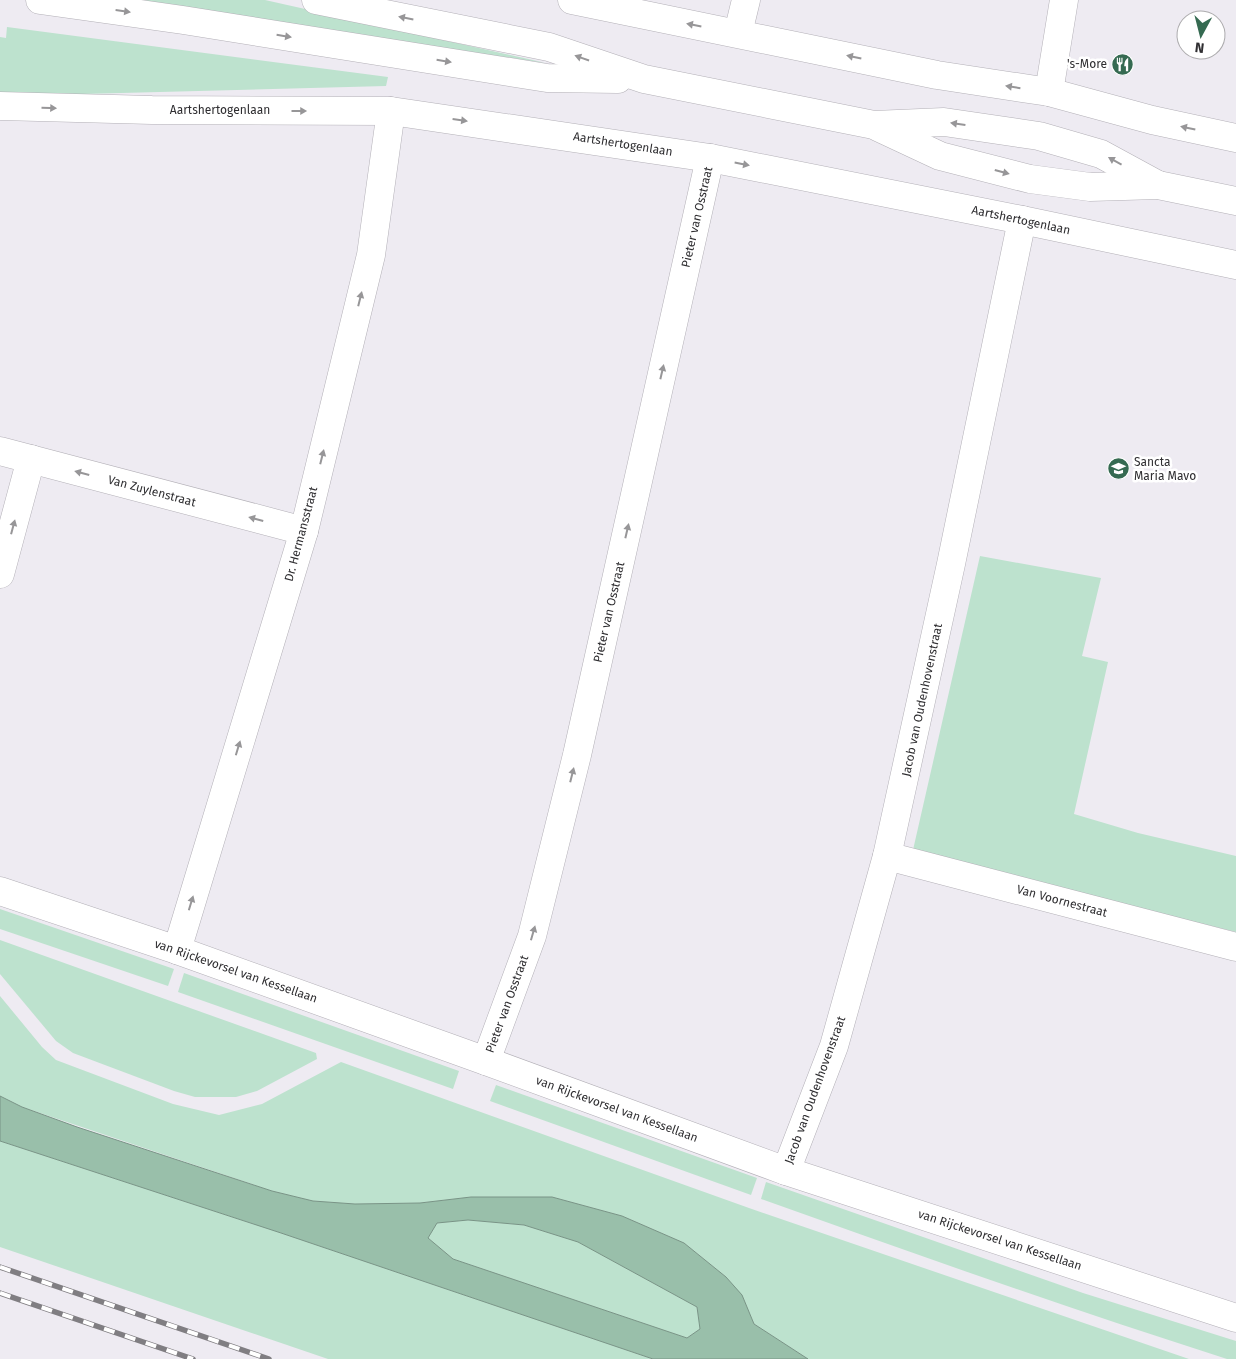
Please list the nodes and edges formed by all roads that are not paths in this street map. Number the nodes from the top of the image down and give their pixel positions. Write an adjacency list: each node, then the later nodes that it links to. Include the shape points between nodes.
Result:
1 (40, 0): 7 (street, one-way to 7, via 547,78)
2 (572, 0): 6 (street, one-way to 2)
3 (746, 0): 6 (street)
4 (1064, 0): 8 (street)
5 (333, 2): 7 (street, one-way to 5, via 549,47)
6 (738, 33): 8 (street, one-way to 6, via 937,74)
7 (644, 80): 11 (street)
8 (1049, 92): 12 (street, one-way to 8, via 1152,120)
9 (0, 106): 10 (street, Aartshertogenlaan, one-way to 10)
10 (391, 111): 13 (street, Aartshertogenlaan, one-way to 13); 20 (street, Dr. Hermansstraat, one-way to 10, via 371,255)
11 (874, 125): 14 (street, one-way to 14, via 940,156 1030,179 1090,187); 14 (street, one-way to 11, via 1100,154 1040,136 944,122)
12 (1236, 138)
13 (710, 158): 16 (street, Aartshertogenlaan, one-way to 16); 26 (street, Pieter van Osstraat, one-way to 13, via 537,917 577,755)
14 (1158, 185): 15 (street)
15 (1236, 200)
16 (1022, 220): 17 (street, Aartshertogenlaan); 22 (street, Jacob van Oudenhovenstraat, via 952,564)
17 (1236, 265)
18 (0, 451): 19 (street, Van Zuylenstraat)
19 (31, 459): 20 (street, Van Zuylenstraat, one-way to 19); 21 (street, one-way to 19)
20 (304, 531): 25 (street, Dr. Hermansstraat, one-way to 20)
21 (0, 574)
22 (887, 856): 24 (street, Van Voornestraat); 27 (street, Jacob van Oudenhovenstraat, via 834,1046)
23 (0, 892): 25 (street, van Rijckevorsel van Kessellaan)
24 (1236, 947)
25 (177, 950): 26 (street, van Rijckevorsel van Kessellaan)
26 (486, 1060): 27 (street, van Rijckevorsel van Kessellaan)
27 (786, 1171): 28 (street, van Rijckevorsel van Kessellaan)
28 (1236, 1318)

